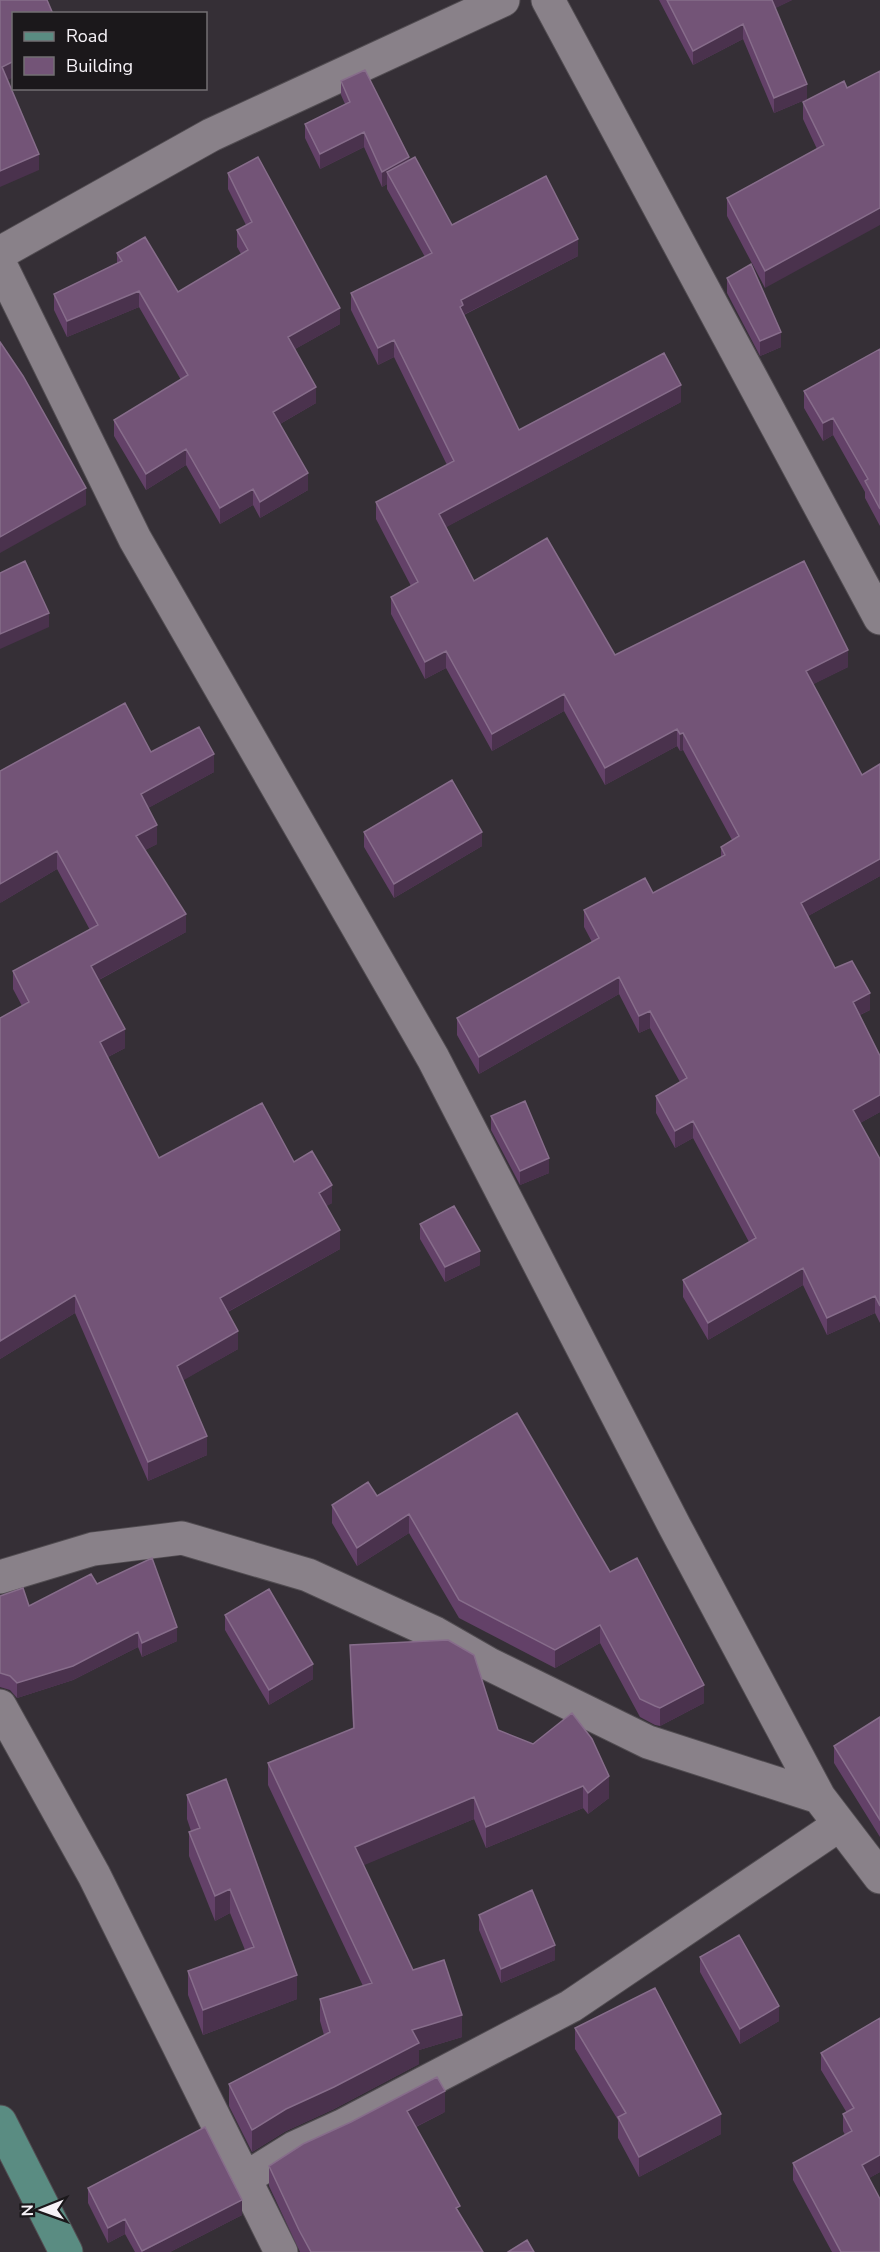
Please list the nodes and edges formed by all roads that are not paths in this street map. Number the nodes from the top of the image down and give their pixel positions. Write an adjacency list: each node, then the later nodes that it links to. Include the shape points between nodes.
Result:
1 (502, 0): 3 (street, via 211,135)
2 (548, 0): 5 (street)
3 (0, 253)
4 (0, 264): 8 (street, via 135,539 433,1058)
5 (880, 618)
6 (0, 1576): 8 (street, via 93,1549 182,1538 308,1575 435,1632 489,1664 648,1742)
7 (0, 1706): 12 (street, via 94,1875)
8 (819, 1797): 9 (street)
9 (839, 1825): 10 (street); 12 (street, via 571,2006 294,2148)
10 (880, 1877)
11 (0, 2121): 13 (main road)
12 (246, 2178): 14 (street)
13 (66, 2252)
14 (281, 2252)

